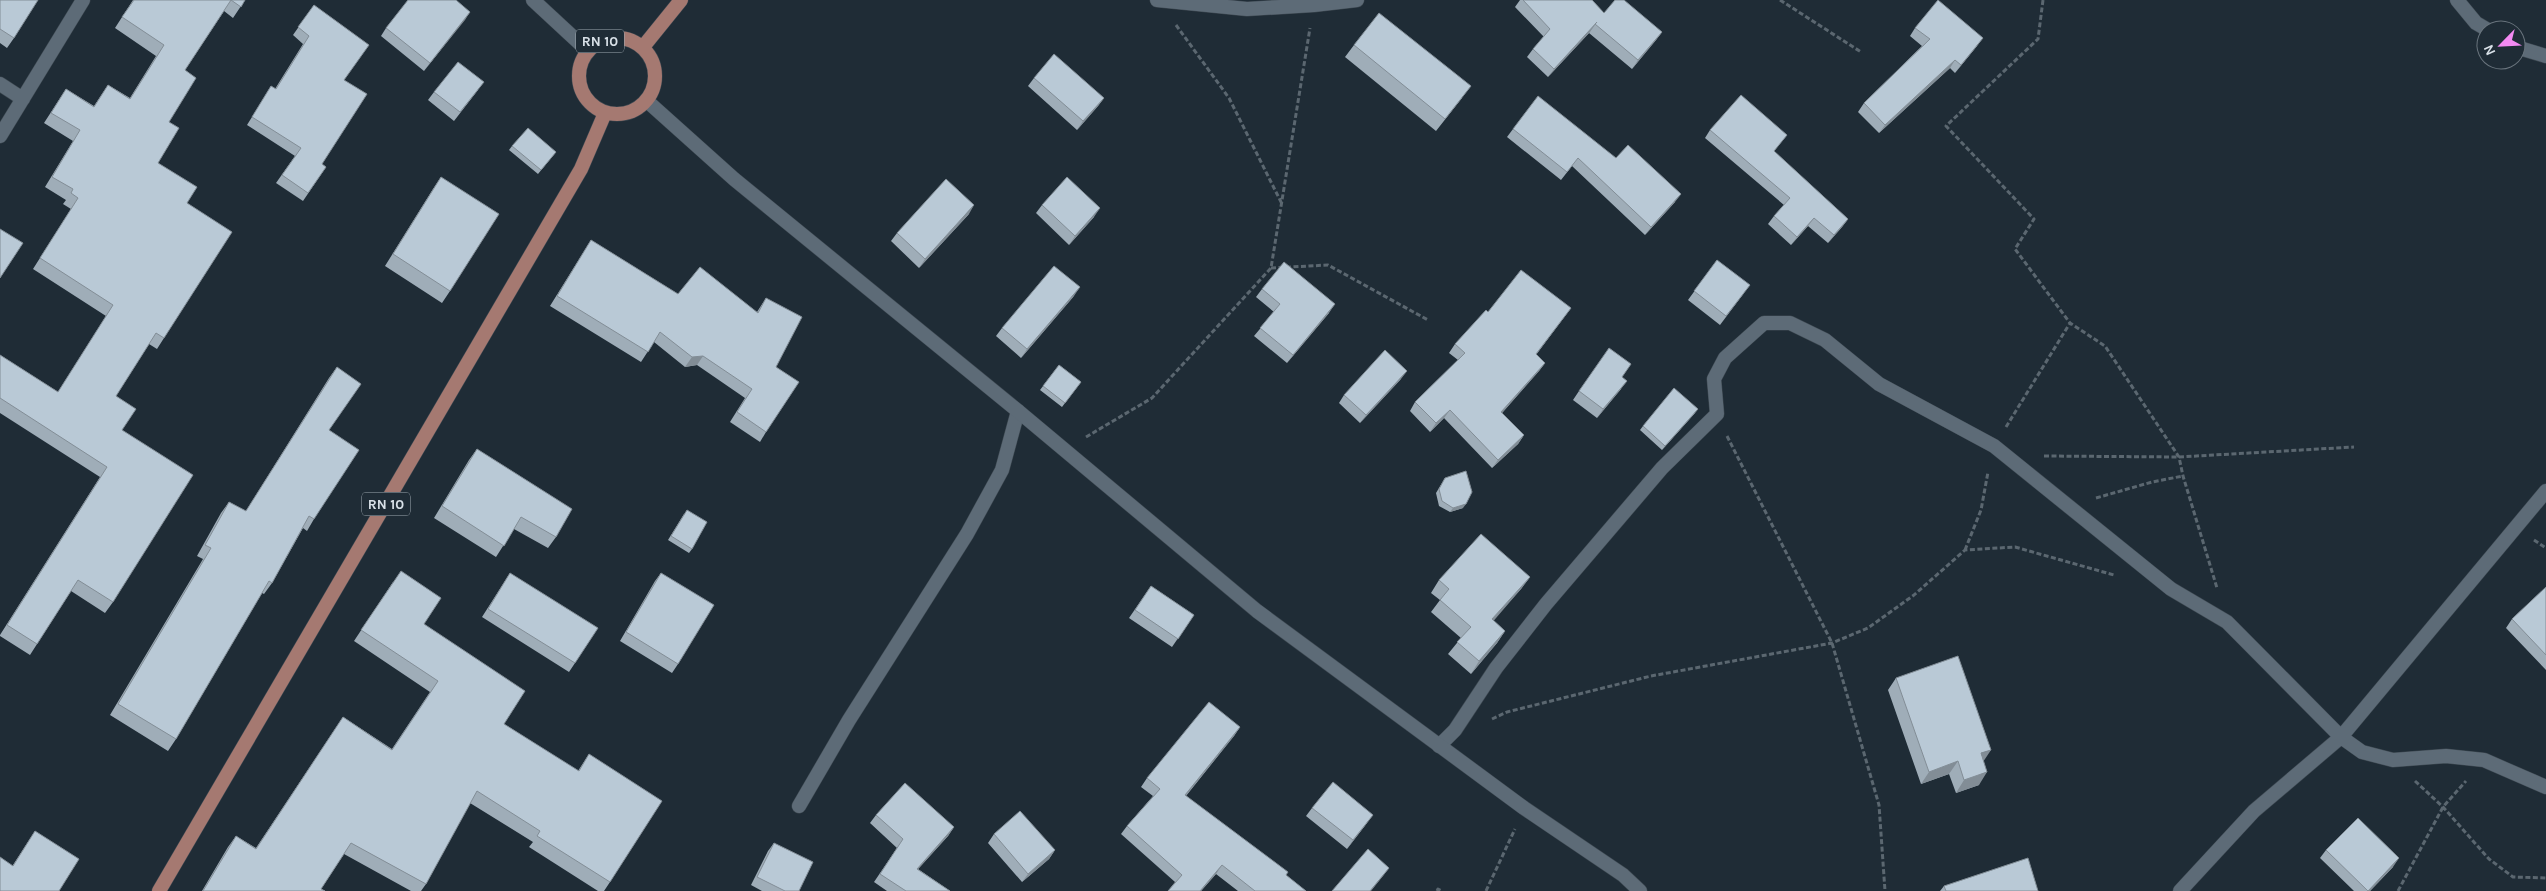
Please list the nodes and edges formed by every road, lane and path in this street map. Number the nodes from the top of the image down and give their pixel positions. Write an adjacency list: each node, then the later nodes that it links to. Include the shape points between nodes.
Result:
1 (83, 0): 17 (street)
2 (532, 0): 13 (street)
3 (681, 0): 11 (main road, RN 10)
4 (1158, 0): 9 (street, via 1247,9); 21 (path, via 1229,98)
5 (1357, 0): 9 (street)
6 (1780, 0): 14 (path)
7 (2043, 0): 24 (path, via 2038,39 1946,126 2034,220 2014,249)
8 (2457, 0): 10 (street)
9 (1314, 5): 21 (path)
10 (2476, 23)
11 (642, 47): 13 (main road, RN 10, via 629,39 614,38 600,41); 18 (main road, RN 10, via 652,58 656,73 654,88)
12 (2526, 50): 15 (street)
13 (588, 51): 19 (main road, RN 10, via 580,64 578,79 592,106)
14 (1861, 52)
15 (2546, 56)
16 (0, 84): 17 (street)
17 (23, 99): 20 (street)
18 (647, 101): 19 (main road, via 635,111 620,115); 25 (street, via 734,179)
19 (605, 113): 49 (main road, RN 10, via 582,169)
20 (0, 136)
21 (1282, 204): 22 (path)
22 (1272, 268): 23 (path, via 1328,265); 29 (path, via 1152,398)
23 (1428, 320)
24 (2070, 323): 27 (path); 30 (path, via 2105,346)
25 (1018, 411): 29 (street); 45 (street, via 1002,470 967,534)
26 (1717, 414): 27 (street, via 1714,379 1725,358 1764,323 1790,323 1825,340 1879,384); 38 (path); 39 (street, via 1662,468 1546,604 1496,668)
27 (1994, 446): 31 (street); 35 (path, via 1980,510)
28 (2354, 447): 30 (path)
29 (1065, 450): 41 (street, via 1257,612)
30 (2179, 456): 31 (path, via 2035,456); 32 (path)
31 (2027, 473): 34 (street)
32 (2183, 476): 34 (path); 37 (path)
33 (2546, 491): 40 (street)
34 (2068, 507): 37 (street, via 2171,589)
35 (1965, 550): 36 (path, via 2016,547); 38 (path, via 1914,595 1868,628)
36 (2124, 577)
37 (2227, 622): 40 (street)
38 (1832, 644): 39 (path, via 1650,676 1507,712); 54 (path, via 1879,805)
39 (1455, 730): 41 (street)
40 (2340, 737): 42 (street, via 2362,752); 55 (street, via 2254,811)
41 (1439, 746): 47 (street)
42 (2393, 760): 43 (street, via 2446,756); 46 (path)
43 (2484, 760): 44 (street); 46 (path)
44 (2546, 787)
45 (798, 806)
46 (2443, 807): 48 (path, via 2489,859 2513,877); 56 (path)
47 (1524, 808): 52 (path); 53 (street, via 1623,875)
48 (2546, 878)
49 (159, 891)
50 (1437, 891): 51 (path)
51 (1442, 891)
52 (1486, 891)
53 (1640, 891)
54 (1885, 891)
55 (2180, 891)
56 (2398, 891)

